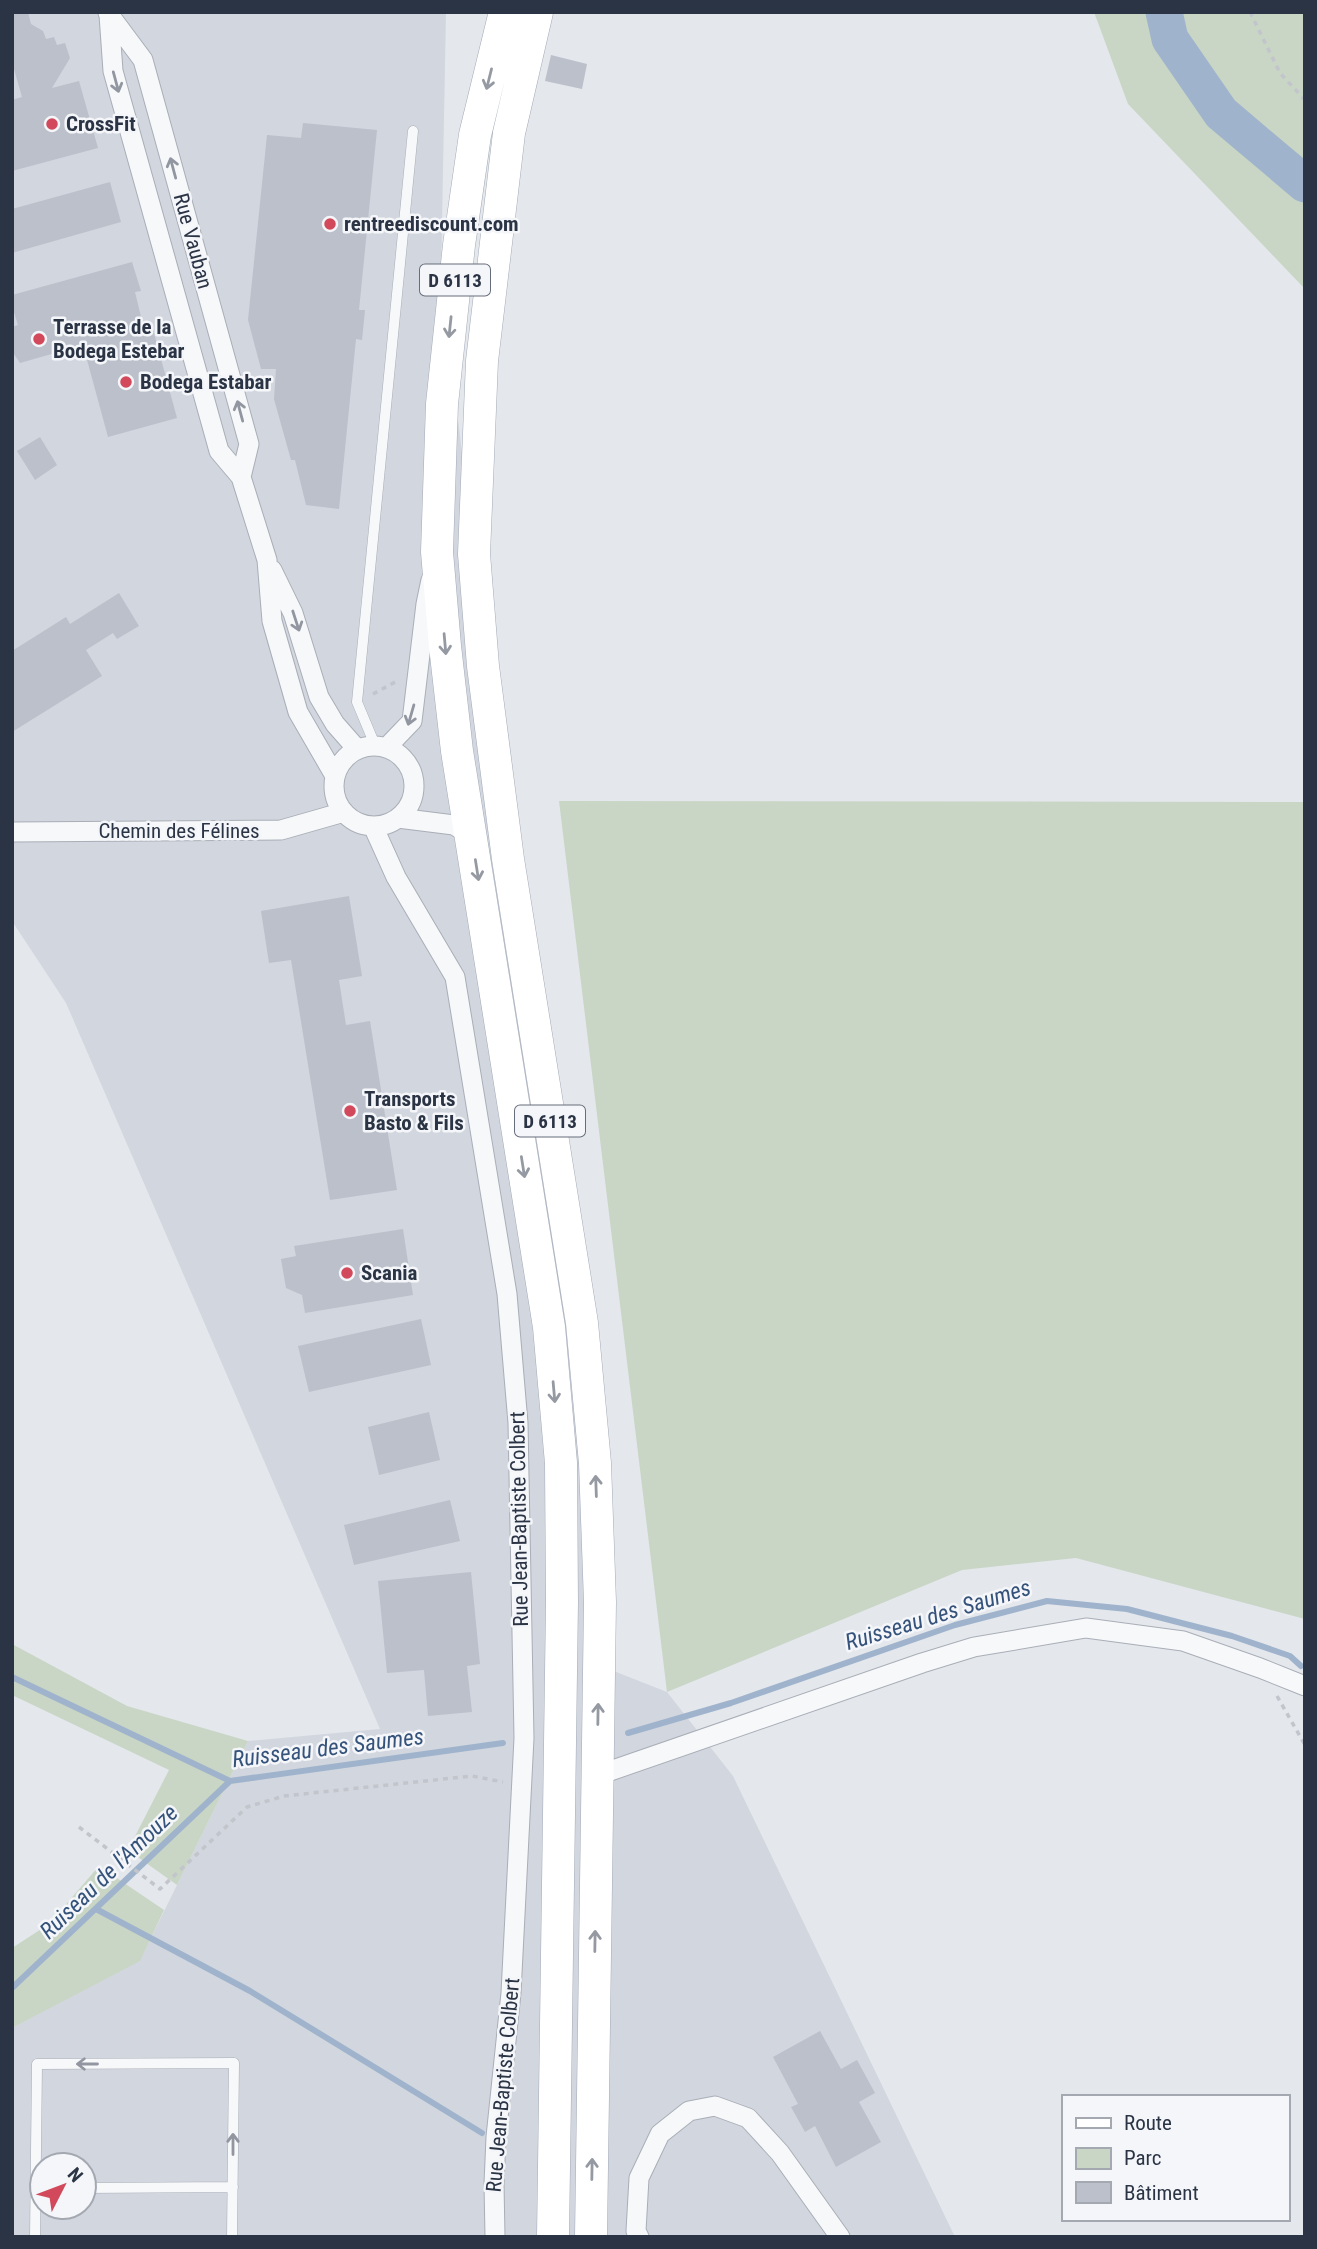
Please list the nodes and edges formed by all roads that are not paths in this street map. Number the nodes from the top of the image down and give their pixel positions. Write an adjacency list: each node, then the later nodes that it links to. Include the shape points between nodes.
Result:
1 (505, 12): 6 (main road, D 6113, one-way to 6, via 475,135 459,246 442,404)
2 (537, 12): 16 (main road, D 6113, one-way to 2, via 595,1463 582,1323 508,859 474,554 482,361 509,133)
3 (108, 13): 5 (street, Rue Vauban, one-way to 5, via 113,71 219,452); 5 (street, Rue Vauban, one-way to 3, via 249,444 143,60)
4 (413, 131): 8 (lane, via 357,702)
5 (241, 477): 7 (street, Rue Vauban)
6 (437, 552): 8 (street, one-way to 8, via 412,721); 14 (main road, D 6113, one-way to 14, via 457,751)
7 (267, 560): 8 (street, Rue Vauban, one-way to 8, via 293,613 319,697 335,724); 9 (street, Rue Vauban, via 272,621 298,712)
8 (373, 747): 9 (street, via 343,760); 11 (street, via 398,753 414,776 412,800)
9 (335, 776): 10 (street, via 335,795)
10 (344, 811): 12 (street, via 357,822); 13 (street, Chemin des Félines, via 281,830)
11 (398, 818): 12 (street); 14 (street, via 454,825)
12 (373, 826): 21 (street, Rue Jean-Baptiste Colbert, via 396,877 455,977 507,1294 518,1423 524,1738 511,1993 496,2137)
13 (12, 832)
14 (471, 836): 22 (main road, D 6113, one-way to 22, via 549,1327 561,1463)
15 (1305, 1686): 16 (street, via 1183,1641 1086,1628 961,1651)
16 (597, 1773): 23 (main road, D 6113, one-way to 16)
17 (38, 2151): 18 (lane, one-way to 17, via 234,2063 37,2064)
18 (233, 2187): 19 (lane); 20 (lane)
19 (98, 2188)
20 (232, 2237)
21 (495, 2237)
22 (553, 2237)
23 (591, 2237)
24 (639, 2237): 25 (street, via 639,2178 660,2134 690,2111 715,2106 748,2118 780,2153)
25 (840, 2237)

